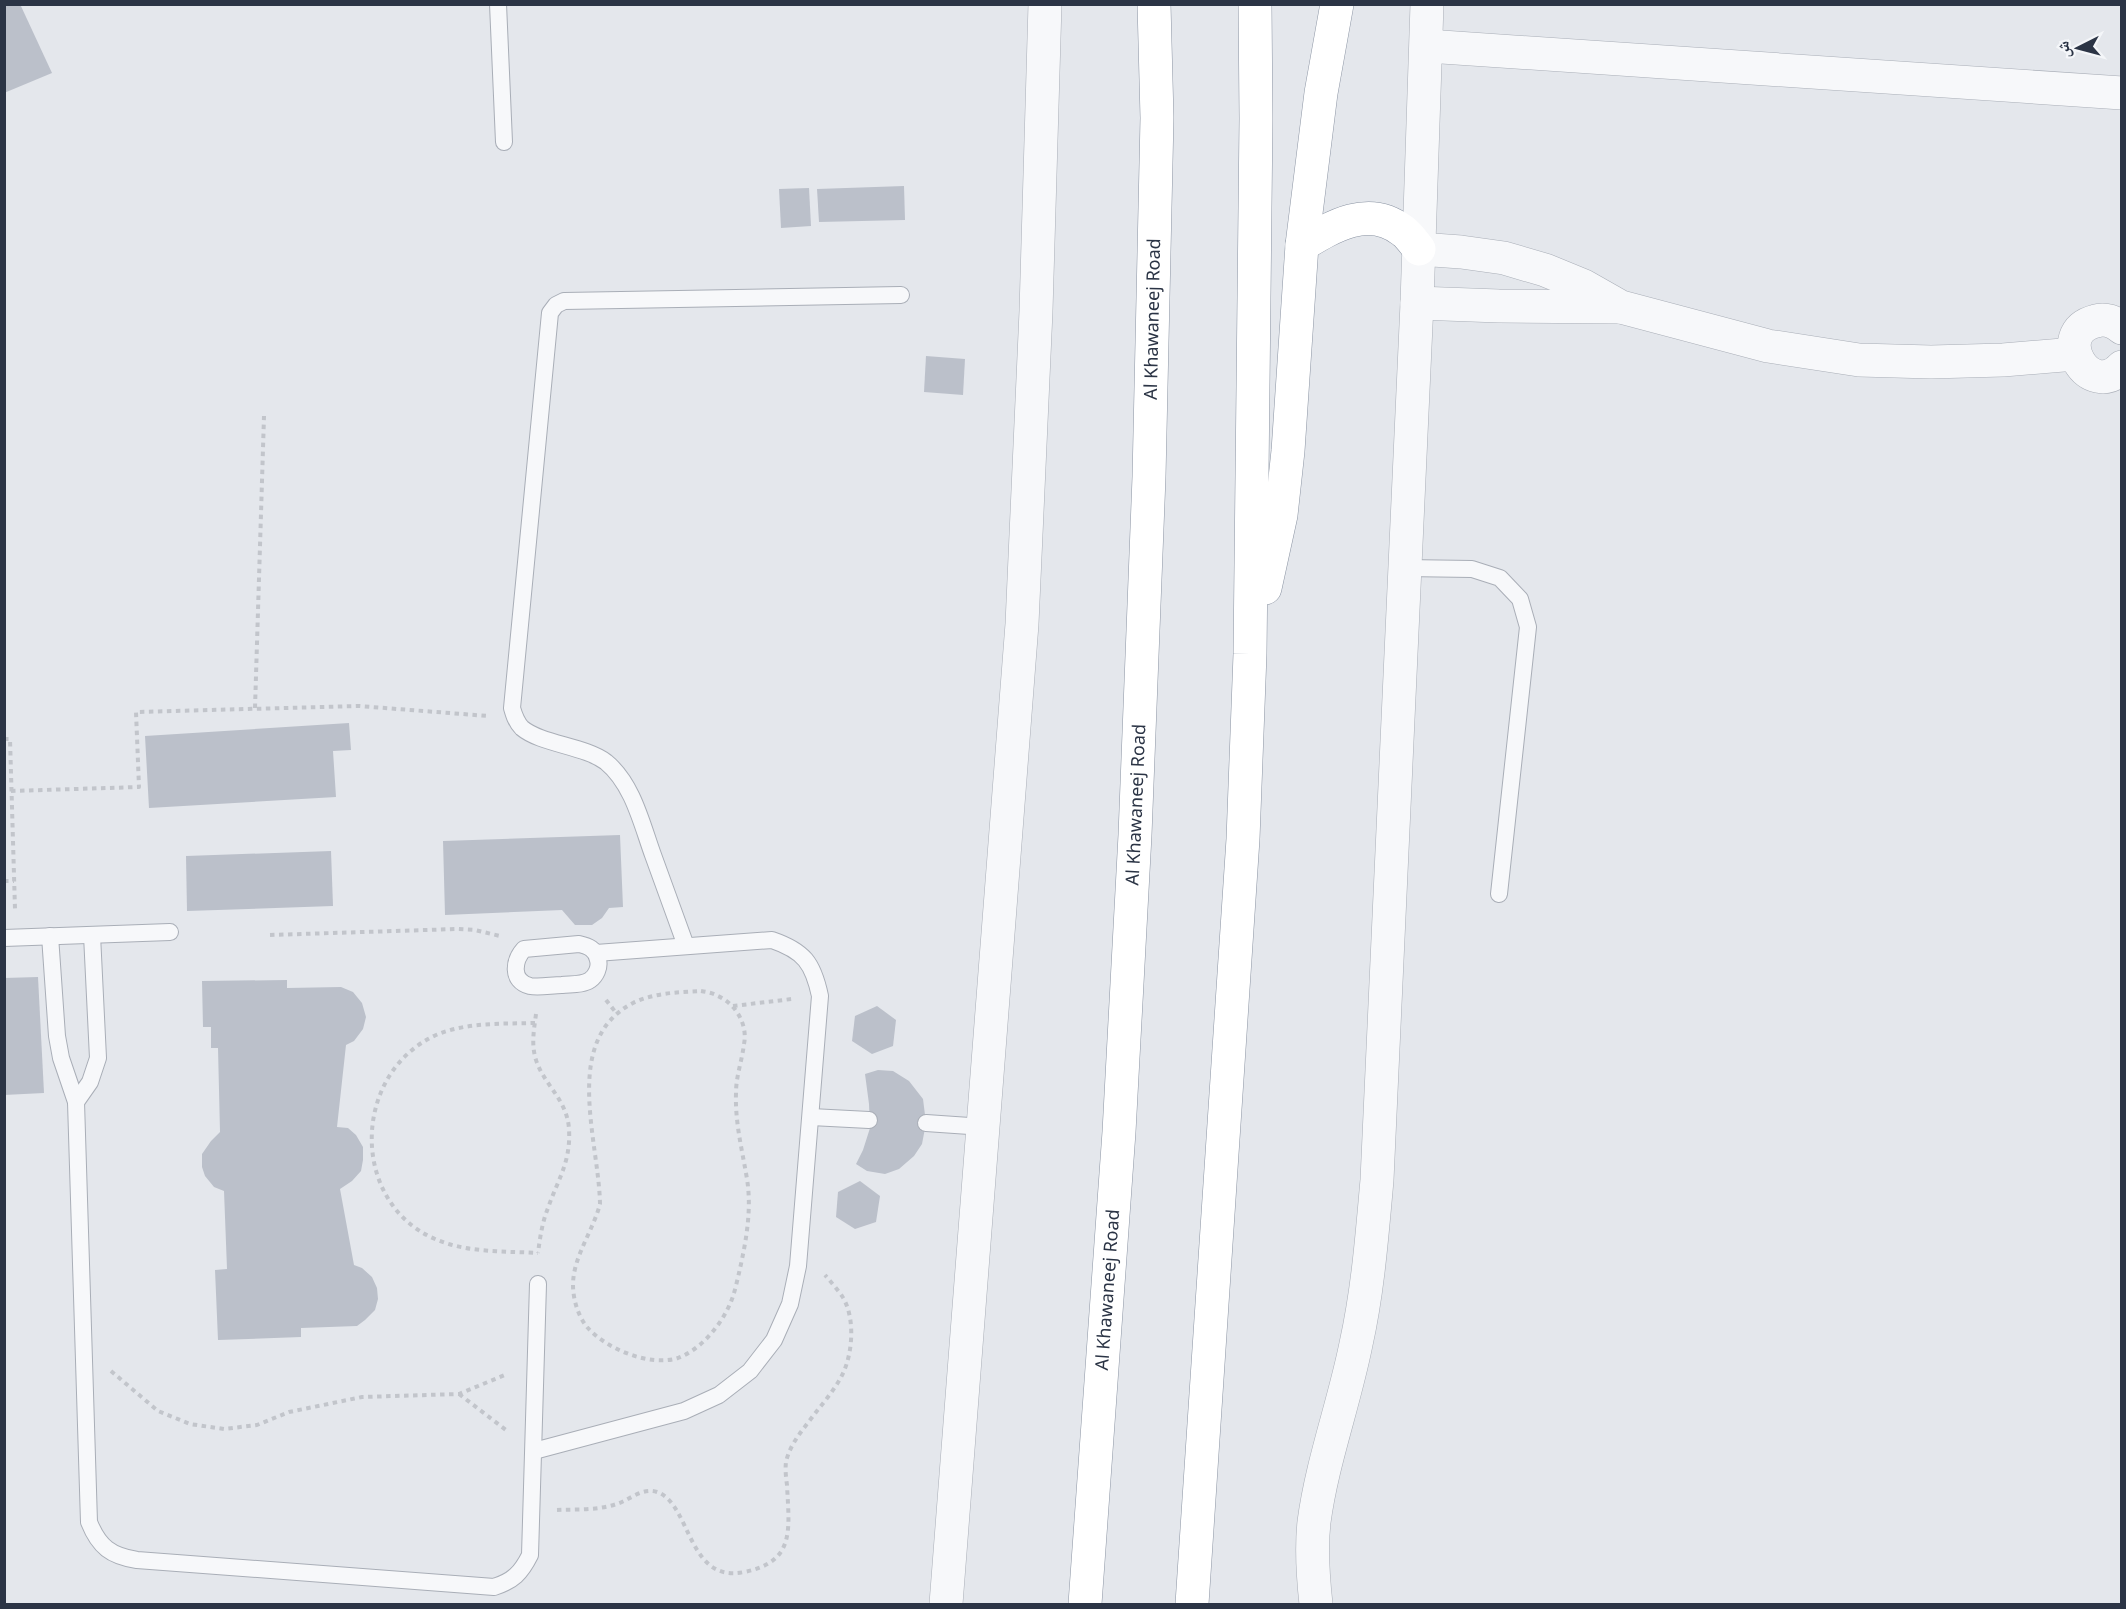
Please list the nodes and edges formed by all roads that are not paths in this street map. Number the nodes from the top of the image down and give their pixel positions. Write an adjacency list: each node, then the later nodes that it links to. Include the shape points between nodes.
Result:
1 (498, 4): 9 (lane)
2 (1045, 4): 31 (street, via 1022,624)
3 (1154, 4): 35 (highway, Al Khawaneej Road, via 1157,118 1150,441 1135,835 1119,1132)
4 (1255, 4): 19 (highway)
5 (1337, 4): 10 (highway)
6 (1427, 4): 7 (street)
7 (1427, 46): 8 (street); 11 (street)
8 (2121, 93)
9 (504, 142)
10 (1302, 244): 11 (highway, via 1354,219 1380,219 1403,231); 19 (highway, via 1281,515)
11 (1419, 249): 13 (street); 14 (street, via 1493,257 1545,270)
12 (901, 295): 25 (lane, via 573,300 556,305 550,313 512,708 522,727 590,754 618,774 635,805)
13 (1417, 303): 14 (street); 18 (street)
14 (1621, 307): 16 (street, via 1768,346 1859,360 1943,362)
15 (2121, 328): 16 (street, via 2107,320 2086,325 2074,343)
16 (2075, 354): 17 (street, via 2079,364 2097,376)
17 (2121, 367)
18 (1405, 568): 20 (lane, via 1472,569 1500,578 1520,599 1528,627); 37 (street, via 1370,1262 1357,1344 1314,1523 1312,1574)
19 (1250, 654): 36 (highway, via 1240,874)
20 (1500, 894)
21 (170, 932): 22 (lane)
22 (92, 935): 23 (lane); 27 (lane, via 98,1058 90,1082)
23 (50, 936): 24 (lane); 27 (lane, via 59,1047)
24 (10, 937)
25 (686, 946): 26 (lane); 28 (lane, via 772,940 791,947 806,959 816,976 820,996)
26 (596, 953): 26 (lane, via 579,944 524,949 515,968 519,979 528,986 580,984 597,973)
27 (76, 1102): 33 (lane, via 89,1522 95,1538 106,1550 120,1558 494,1587 510,1582 523,1570 530,1555)
28 (811, 1117): 29 (lane); 33 (lane, via 798,1266 790,1304 774,1340 750,1371 719,1395 675,1414)
29 (869, 1120)
30 (926, 1122): 31 (lane)
31 (984, 1127): 34 (street)
32 (538, 1284): 33 (lane)
33 (534, 1451)
34 (946, 1605)
35 (1085, 1605)
36 (1192, 1605)
37 (1316, 1605)

